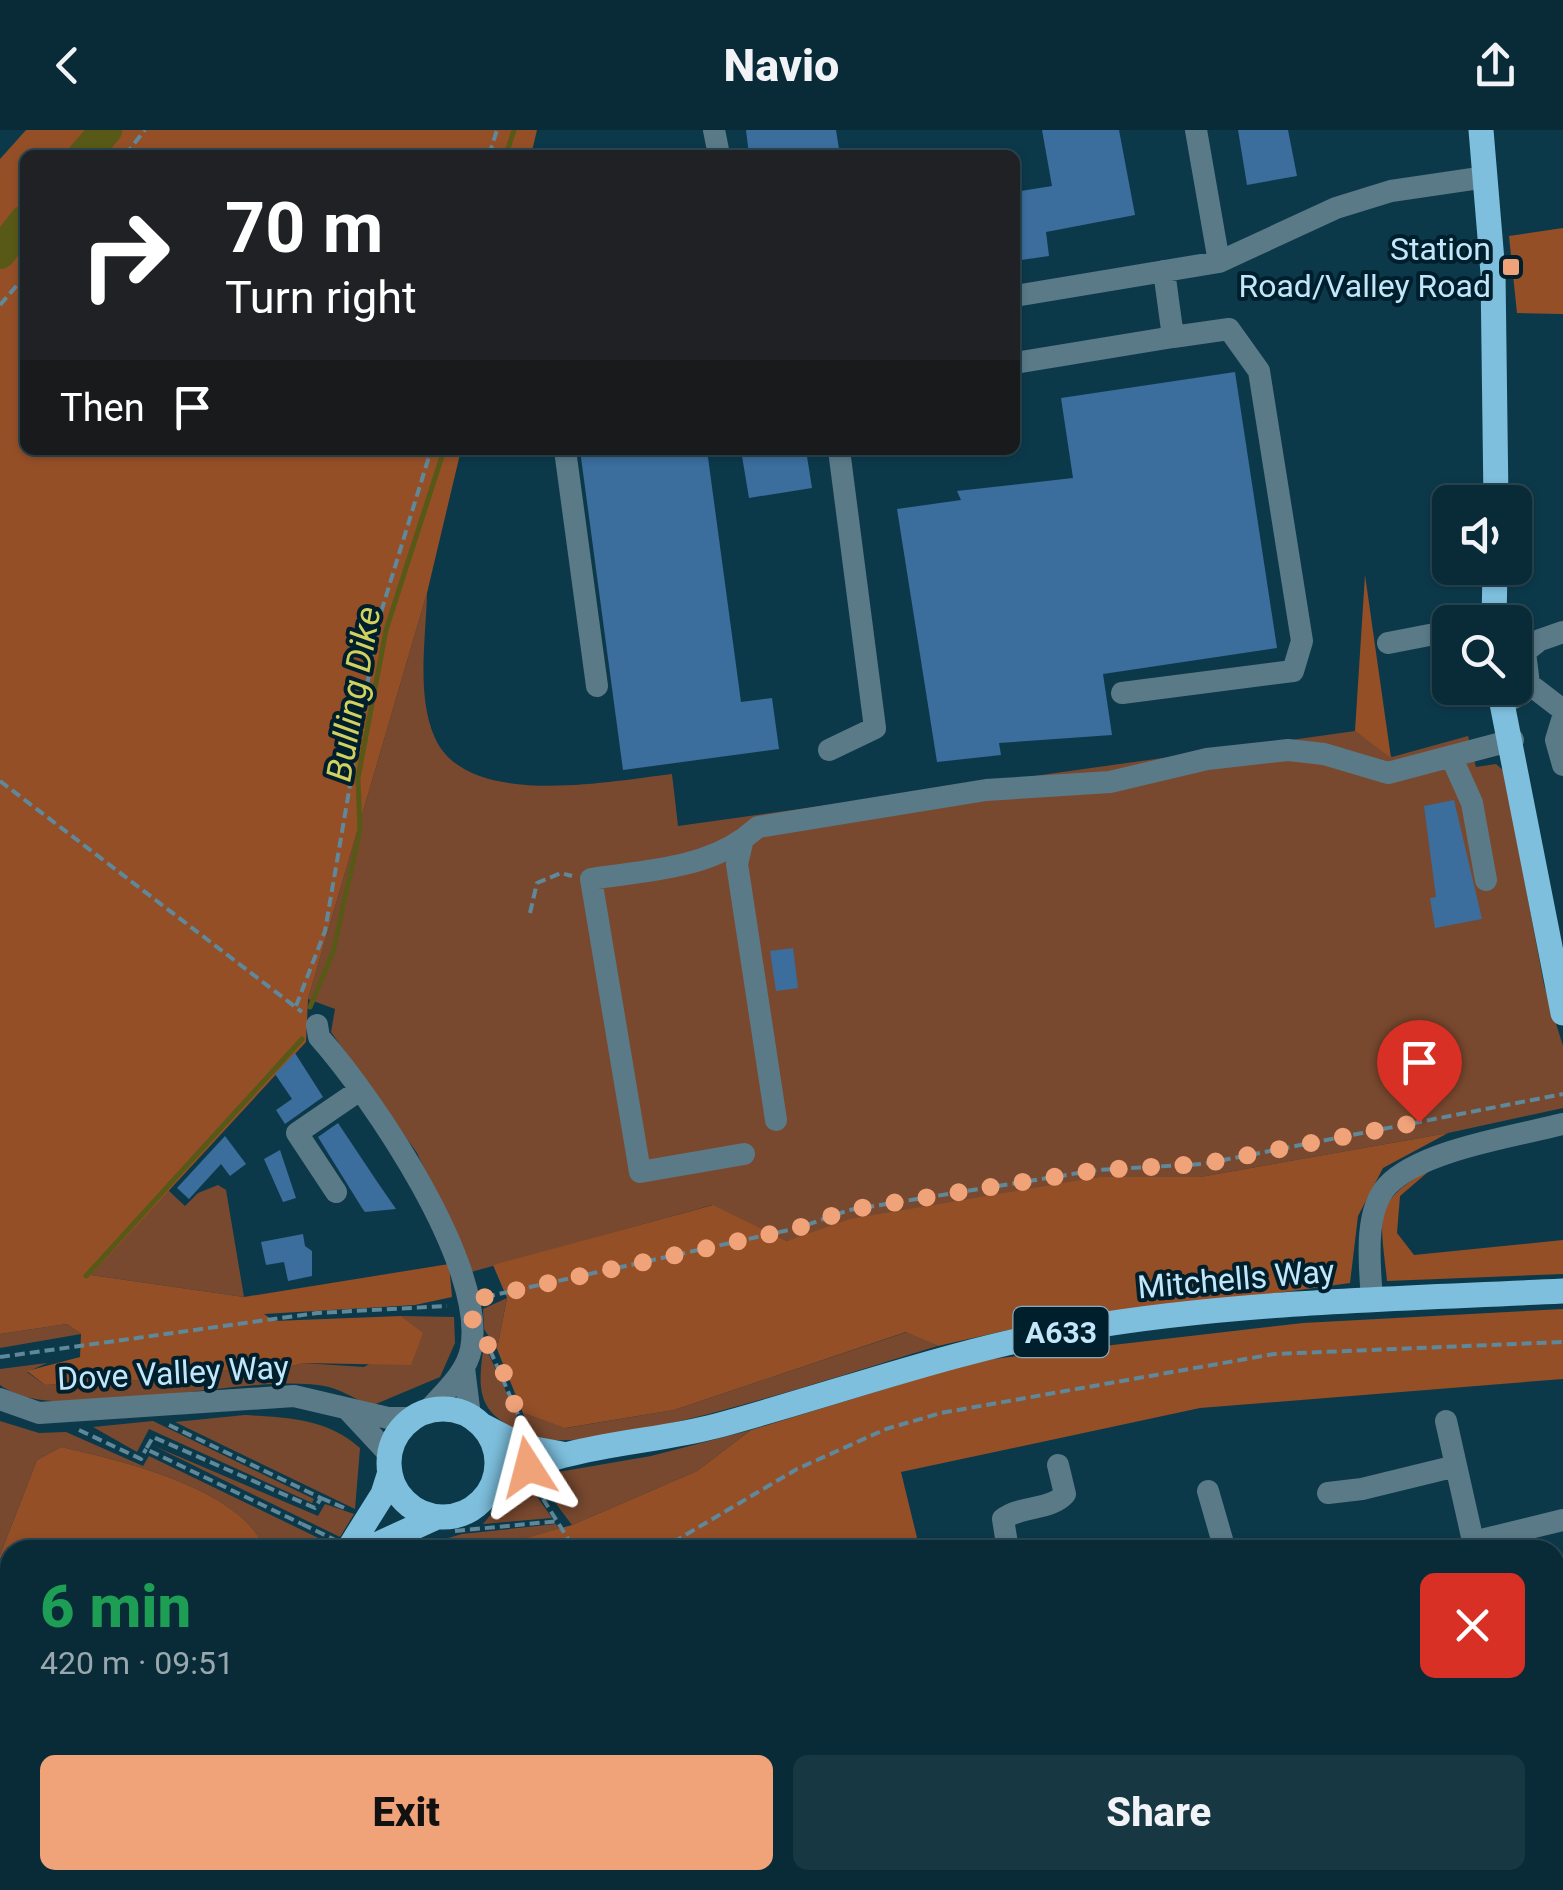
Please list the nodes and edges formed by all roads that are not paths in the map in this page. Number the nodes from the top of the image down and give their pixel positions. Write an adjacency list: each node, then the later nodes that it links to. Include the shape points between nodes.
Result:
1 (1196, 130): 4 (street)
2 (1481, 130): 3 (main road)
3 (1486, 177): 4 (street, via 1391,190); 11 (main road)
4 (1219, 262): 5 (street)
5 (1164, 271): 6 (street); 7 (street)
6 (1020, 295)
7 (1173, 337): 8 (street); 18 (street, via 1229,328 1259,371 1302,641 1293,671)
8 (1020, 363)
9 (565, 455): 16 (street)
10 (840, 455): 22 (street, via 875,728)
11 (1496, 485)
12 (1563, 632): 15 (street)
13 (1432, 634): 14 (street)
14 (1388, 643)
15 (1532, 643)
16 (598, 686)
17 (1532, 687): 20 (street)
18 (1122, 693)
19 (1503, 705): 21 (main road)
20 (1563, 713): 24 (street, via 1556,740)
21 (1513, 740): 23 (street); 27 (main road)
22 (829, 750)
23 (1451, 756): 25 (street, via 1388,773 1306,750 1207,759 1110,782 986,790 778,820); 26 (street, via 1472,804)
24 (1563, 765)
25 (744, 839): 30 (street, via 739,883); 32 (street, via 690,862 592,880 640,1172)
26 (1486, 880)
27 (1563, 1013)
28 (317, 1025): 29 (street)
29 (360, 1090): 33 (street, via 296,1133); 36 (street, via 402,1150 472,1300)
30 (776, 1120)
31 (1563, 1124): 35 (street, via 1427,1161 1386,1187 1372,1220)
32 (744, 1154)
33 (336, 1192)
34 (1563, 1291): 35 (main road, Mitchells Way / A633)
35 (1372, 1300): 42 (main road, Mitchells Way / A633, via 1078,1328 909,1368 717,1426 572,1455)
36 (464, 1368): 39 (street); 40 (street)
37 (0, 1399): 38 (street, Dove Valley Way, via 39,1413 294,1396)
38 (349, 1411): 39 (street, Dove Valley Way); 43 (street)
39 (421, 1414): 40 (main road, via 456,1411); 43 (main road, via 395,1439)
40 (476, 1420): 42 (main road, Mitchells Way / A633); 46 (main road, via 497,1457)
41 (1446, 1422): 45 (street)
42 (526, 1457): 46 (main road)
43 (390, 1464): 49 (main road, via 406,1502); 52 (main road, via 383,1494)
44 (1058, 1465): 51 (street, via 1065,1494 1058,1502 1009,1514)
45 (1456, 1466): 48 (street); 55 (street)
46 (492, 1487): 49 (main road, via 471,1510)
47 (1208, 1491): 54 (street)
48 (1328, 1493)
49 (437, 1517): 53 (main road)
50 (1563, 1520): 56 (street)
51 (1006, 1539)
52 (354, 1540)
53 (387, 1540)
54 (1222, 1540)
55 (1473, 1540)
56 (1495, 1540)

